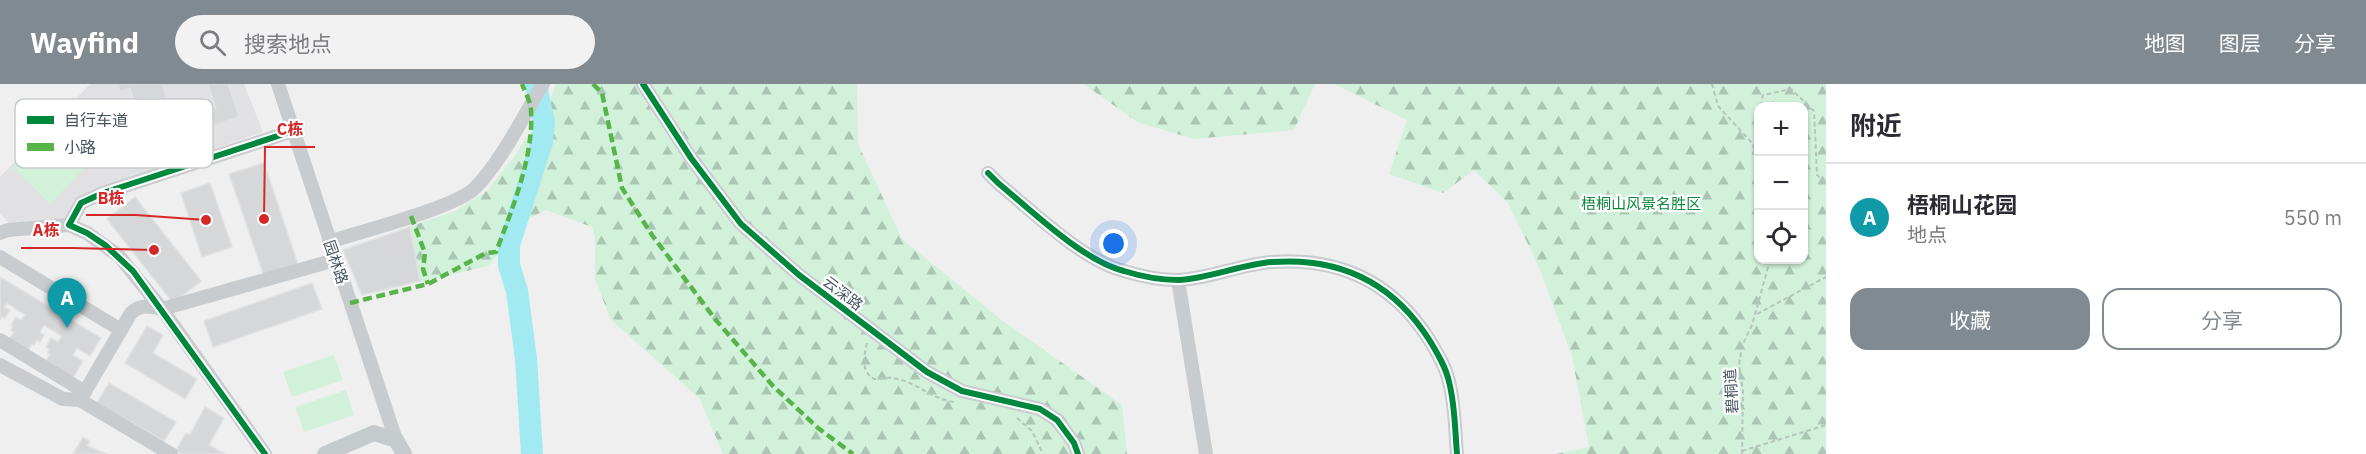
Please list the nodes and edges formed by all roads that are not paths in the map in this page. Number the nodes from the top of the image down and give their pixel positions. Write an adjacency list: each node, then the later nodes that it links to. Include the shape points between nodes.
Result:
1 (278, 84): 4 (street, 园林路)
2 (543, 84): 10 (street, via 474,190 452,202)
3 (643, 84): 23 (street, 云深路, via 691,158 741,224 799,274 927,372 962,391 1040,409 1057,420)
4 (293, 131): 5 (street); 10 (street, 园林路)
5 (213, 157)
6 (180, 168): 8 (street, via 81,203)
7 (988, 173): 13 (street, via 1102,263 1123,271)
8 (69, 225): 9 (street); 14 (street, via 119,256)
9 (0, 233)
10 (329, 242): 12 (street, 园林路)
11 (0, 256): 15 (street)
12 (335, 260): 14 (street); 19 (street, 园林路)
13 (1178, 280): 24 (street); 25 (street, via 1270,262 1310,262 1341,268 1370,280 1397,300 1437,352 1449,381)
14 (162, 309): 15 (street, via 137,307); 21 (street)
15 (121, 330): 18 (street)
16 (0, 340): 18 (street)
17 (0, 365): 18 (street, via 63,399)
18 (82, 396): 20 (street)
19 (399, 450): 22 (main road, via 374,433)
20 (171, 454)
21 (265, 454)
22 (325, 454)
23 (1078, 454)
24 (1206, 454)
25 (1457, 454)

